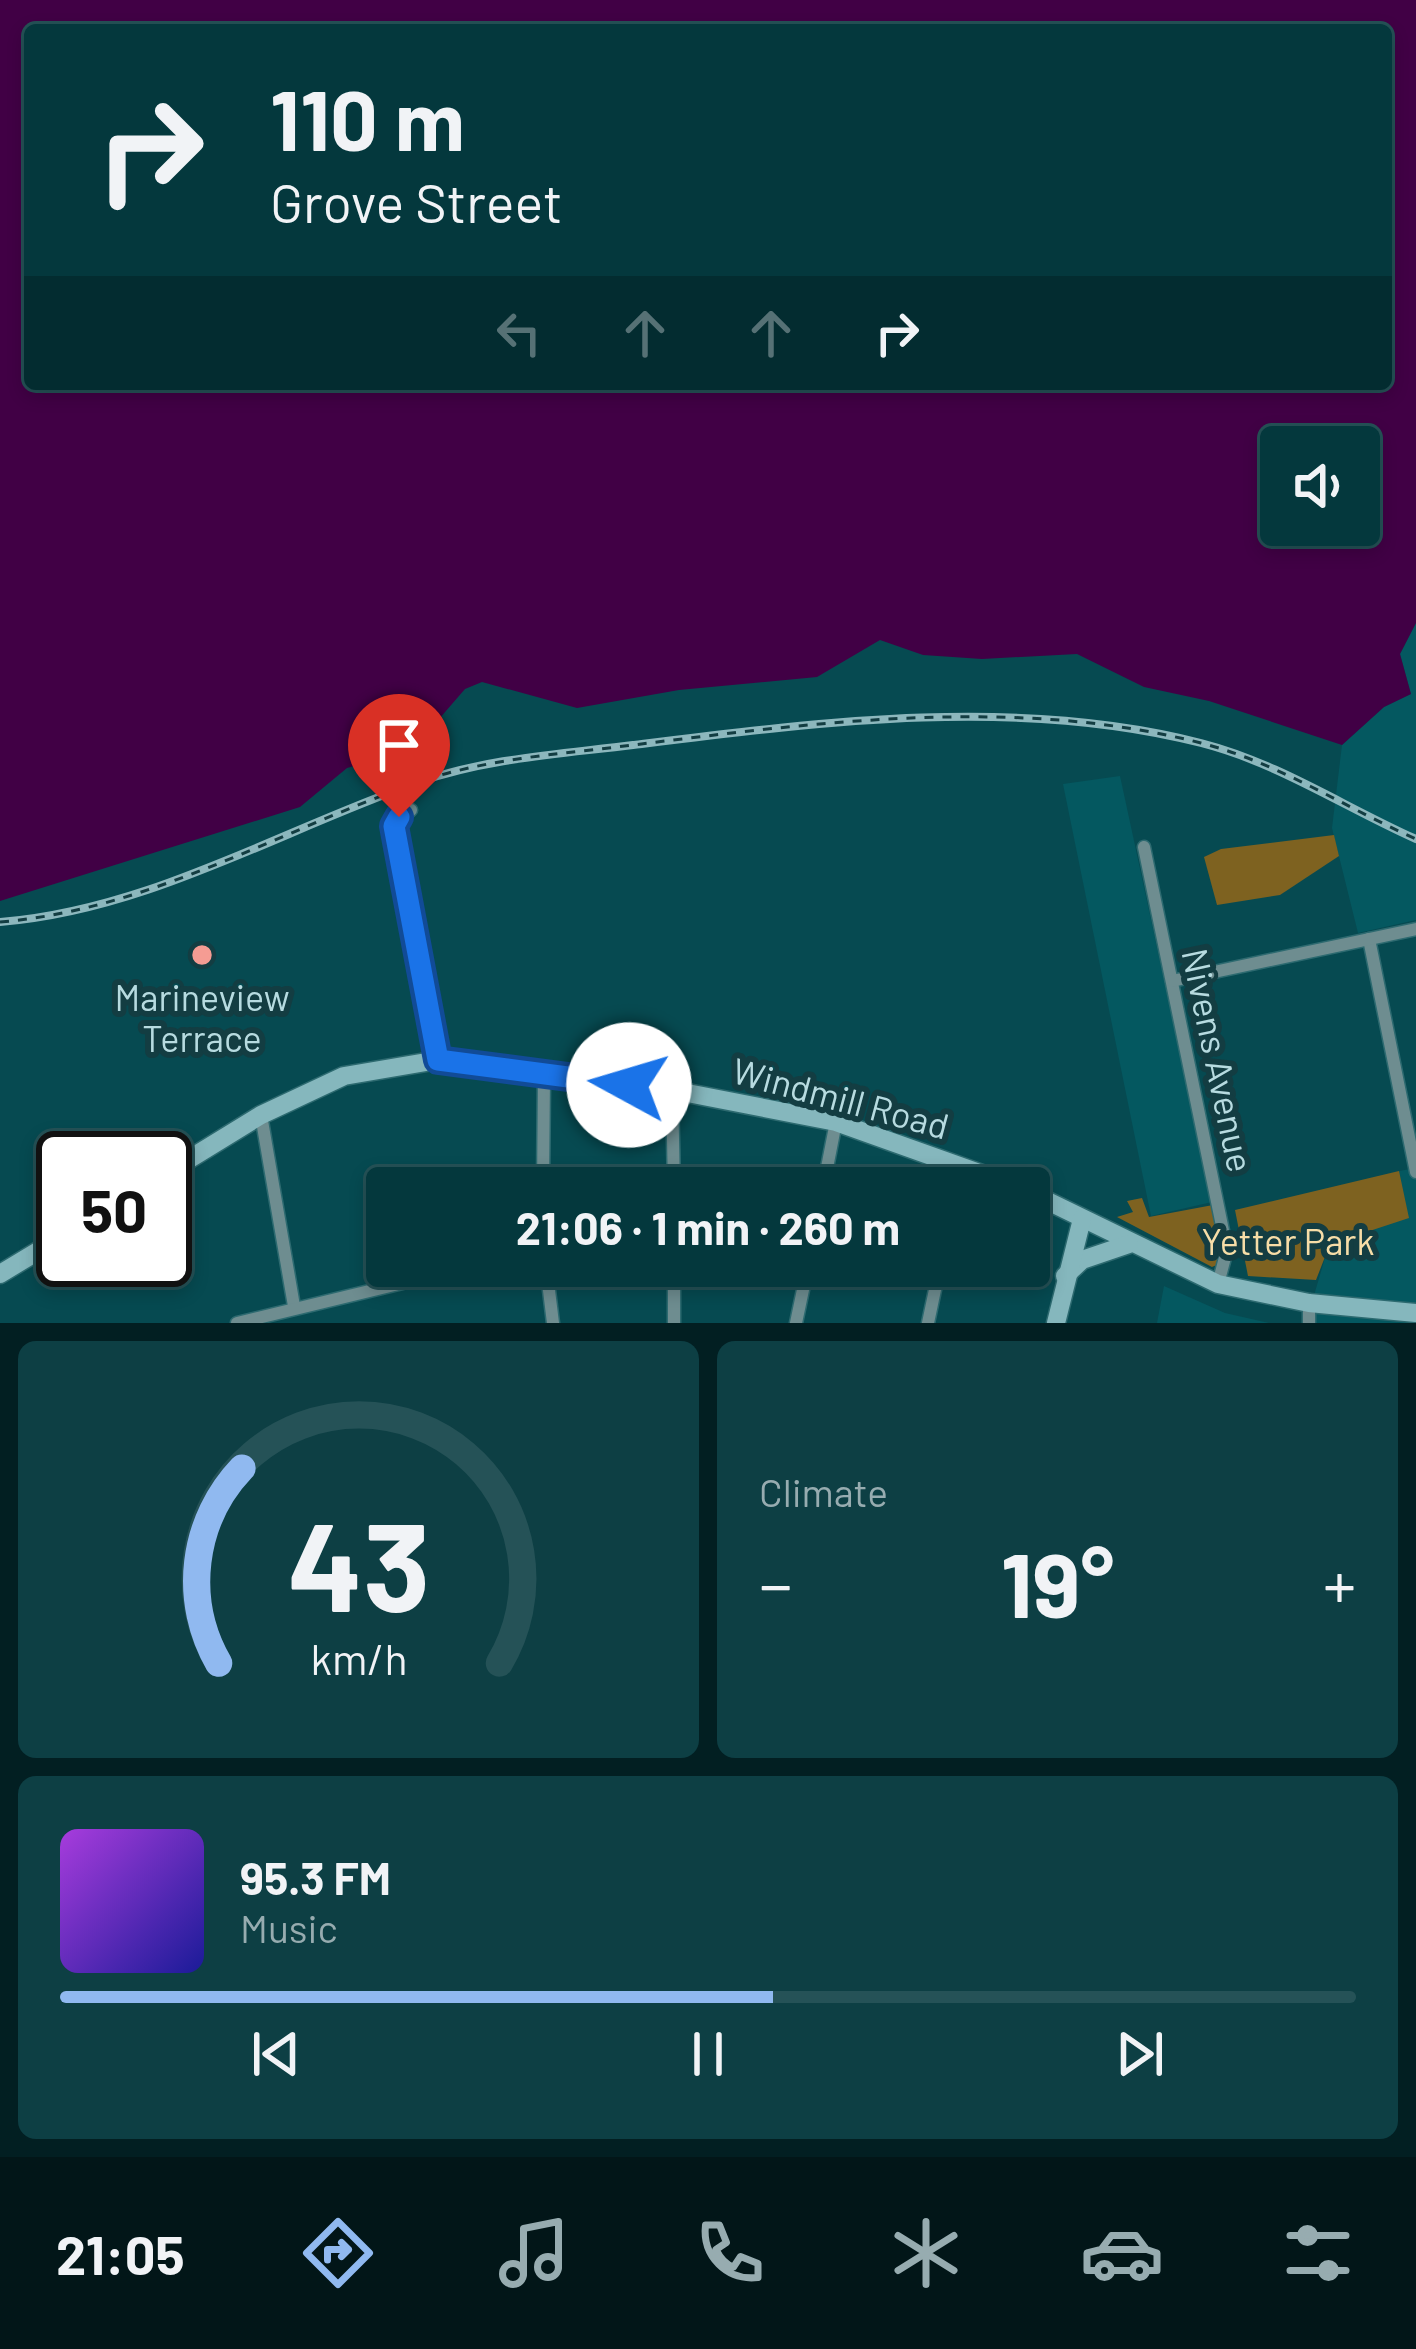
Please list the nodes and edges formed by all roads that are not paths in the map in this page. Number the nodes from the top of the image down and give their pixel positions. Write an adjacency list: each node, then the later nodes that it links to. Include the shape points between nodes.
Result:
1 (411, 810): 6 (street, via 394,826)
2 (1144, 847): 5 (street, Nivens Avenue)
3 (1416, 929): 4 (street)
4 (1369, 939): 5 (street); 18 (street)
5 (1172, 981): 25 (street, Nivens Avenue, via 1227,1250)
6 (438, 1060): 7 (main road, Windmill Road); 9 (main road, Windmill Road, via 344,1076)
7 (544, 1076): 8 (main road, Windmill Road); 13 (street)
8 (672, 1090): 10 (main road, Windmill Road); 14 (street)
9 (260, 1115): 11 (main road, Windmill Road); 31 (street)
10 (836, 1122): 12 (main road, Windmill Road); 15 (street)
11 (192, 1157)
12 (962, 1163): 16 (street); 17 (main road, Windmill Road)
13 (543, 1167)
14 (674, 1167)
15 (827, 1167)
16 (961, 1167)
17 (971, 1167)
18 (1416, 1172)
19 (1050, 1203): 20 (main road, Windmill Road)
20 (1082, 1219): 21 (main road, Windmill Road); 24 (main road)
21 (1131, 1244): 24 (main road, via 1094,1254); 25 (main road, Windmill Road)
22 (36, 1252): 23 (main road)
23 (0, 1274)
24 (1065, 1276): 39 (main road)
25 (1218, 1284): 33 (main road, Windmill Road)
26 (380, 1287): 31 (street)
27 (549, 1287): 35 (street)
28 (674, 1287): 36 (street)
29 (804, 1287): 37 (street)
30 (936, 1287): 38 (street)
31 (295, 1306): 34 (street)
32 (1416, 1312): 33 (main road, Windmill Road)
33 (1309, 1313)
34 (237, 1323)
35 (553, 1323)
36 (674, 1323)
37 (796, 1323)
38 (928, 1323)
39 (1056, 1323)

